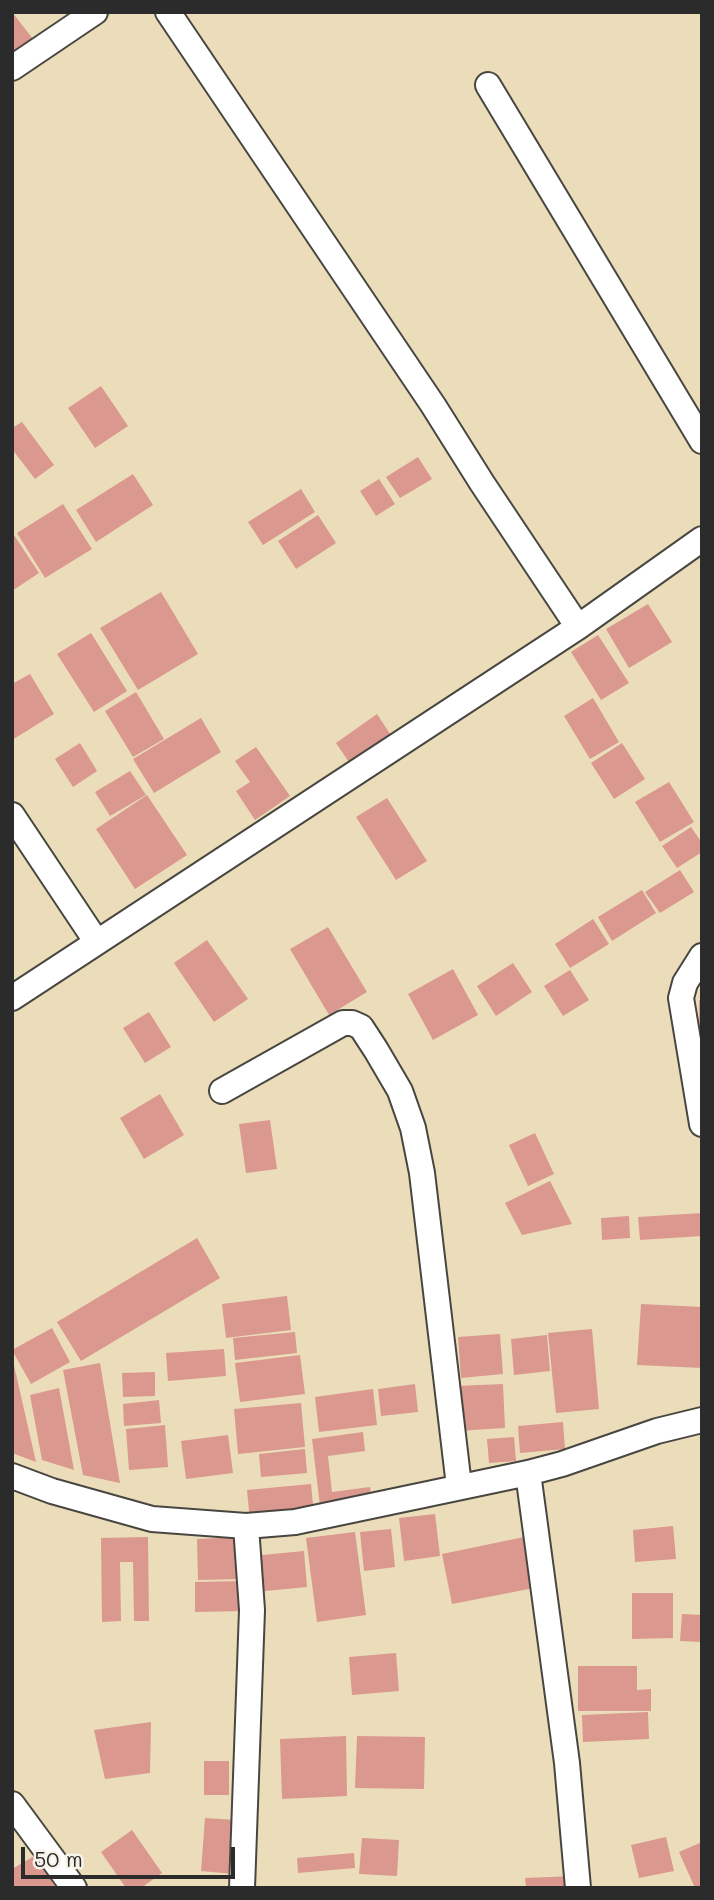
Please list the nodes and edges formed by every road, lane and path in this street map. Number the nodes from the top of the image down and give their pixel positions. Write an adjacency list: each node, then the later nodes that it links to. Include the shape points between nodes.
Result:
1 (95, 12): 3 (street)
2 (168, 12): 7 (street)
3 (12, 68)
4 (488, 85): 5 (street)
5 (702, 440)
6 (702, 539): 7 (street)
7 (578, 627): 9 (street)
8 (12, 815): 9 (street)
9 (96, 941): 11 (street)
10 (702, 956): 13 (street, via 681,998)
11 (12, 998)
12 (222, 1091): 17 (street, via 343,1023 360,1027 376,1050 400,1091 413,1128)
13 (702, 1124)
14 (702, 1420): 15 (street)
15 (528, 1473): 17 (street); 22 (street, via 567,1763)
16 (12, 1476): 18 (street, via 152,1520)
17 (459, 1486): 18 (street, via 295,1522)
18 (246, 1526): 21 (street, via 252,1610)
19 (12, 1804): 20 (street)
20 (74, 1888)
21 (242, 1888)
22 (578, 1888)

